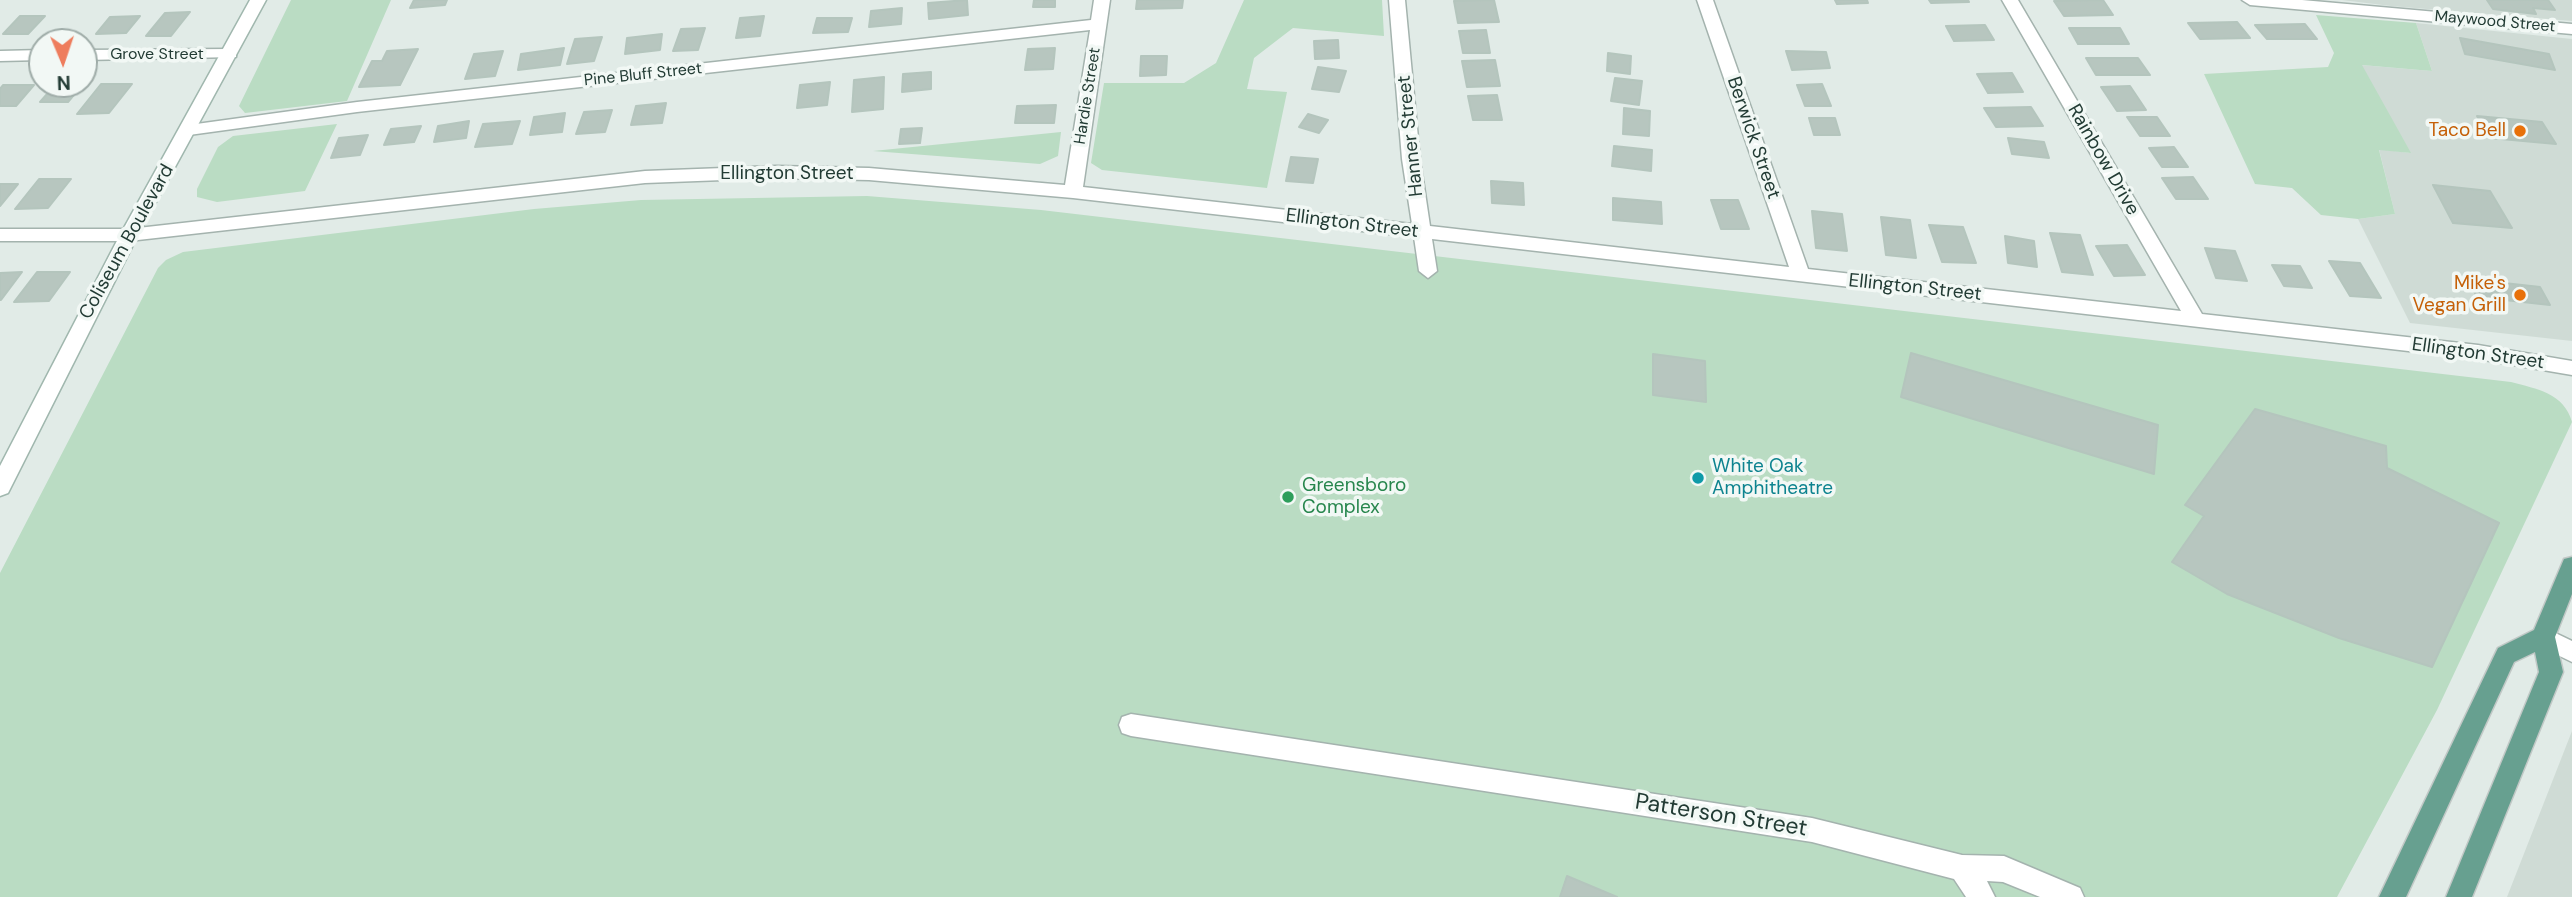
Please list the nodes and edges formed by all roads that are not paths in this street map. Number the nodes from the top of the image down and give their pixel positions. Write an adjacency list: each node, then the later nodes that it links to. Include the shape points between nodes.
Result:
1 (258, 0): 9 (street, Coliseum Boulevard)
2 (1102, 0): 7 (street, Hardie Street)
3 (1397, 0): 15 (street, Hanner Street, via 1411,159)
4 (1705, 0): 19 (street, Berwick Street)
5 (2010, 0): 20 (street, Rainbow Drive)
6 (2250, 0): 8 (street, Maywood Street)
7 (1099, 24): 13 (street, Pine Bluff Street); 14 (street, Hardie Street)
8 (2572, 29)
9 (230, 54): 12 (street, Grove Street); 13 (street, Coliseum Boulevard)
10 (0, 55): 11 (street)
11 (28, 55)
12 (98, 55)
13 (189, 130): 17 (street, Coliseum Boulevard)
14 (1073, 192): 15 (street, Ellington Street); 17 (street, Ellington Street, via 869,174 645,177)
15 (1423, 232): 18 (street, Hanner Street); 19 (street, Ellington Street)
16 (0, 235): 17 (street, Ellington Street)
17 (129, 235): 22 (street, Coliseum Boulevard)
18 (1428, 271)
19 (1801, 275): 20 (street, Ellington Street)
20 (2196, 320): 21 (street, Ellington Street, via 2478,352)
21 (2572, 368)
22 (1, 483)
23 (2572, 566): 24 (main road)
24 (2543, 637): 25 (street); 30 (main road, via 2506,655); 31 (main road, via 2551,672)
25 (2572, 652)
26 (1131, 725): 27 (street, Patterson Street, via 1812,830)
27 (1962, 868): 28 (street); 29 (street, Patterson Street, via 2004,869)
28 (1982, 897)
29 (2071, 897)
30 (2392, 897)
31 (2459, 897)

